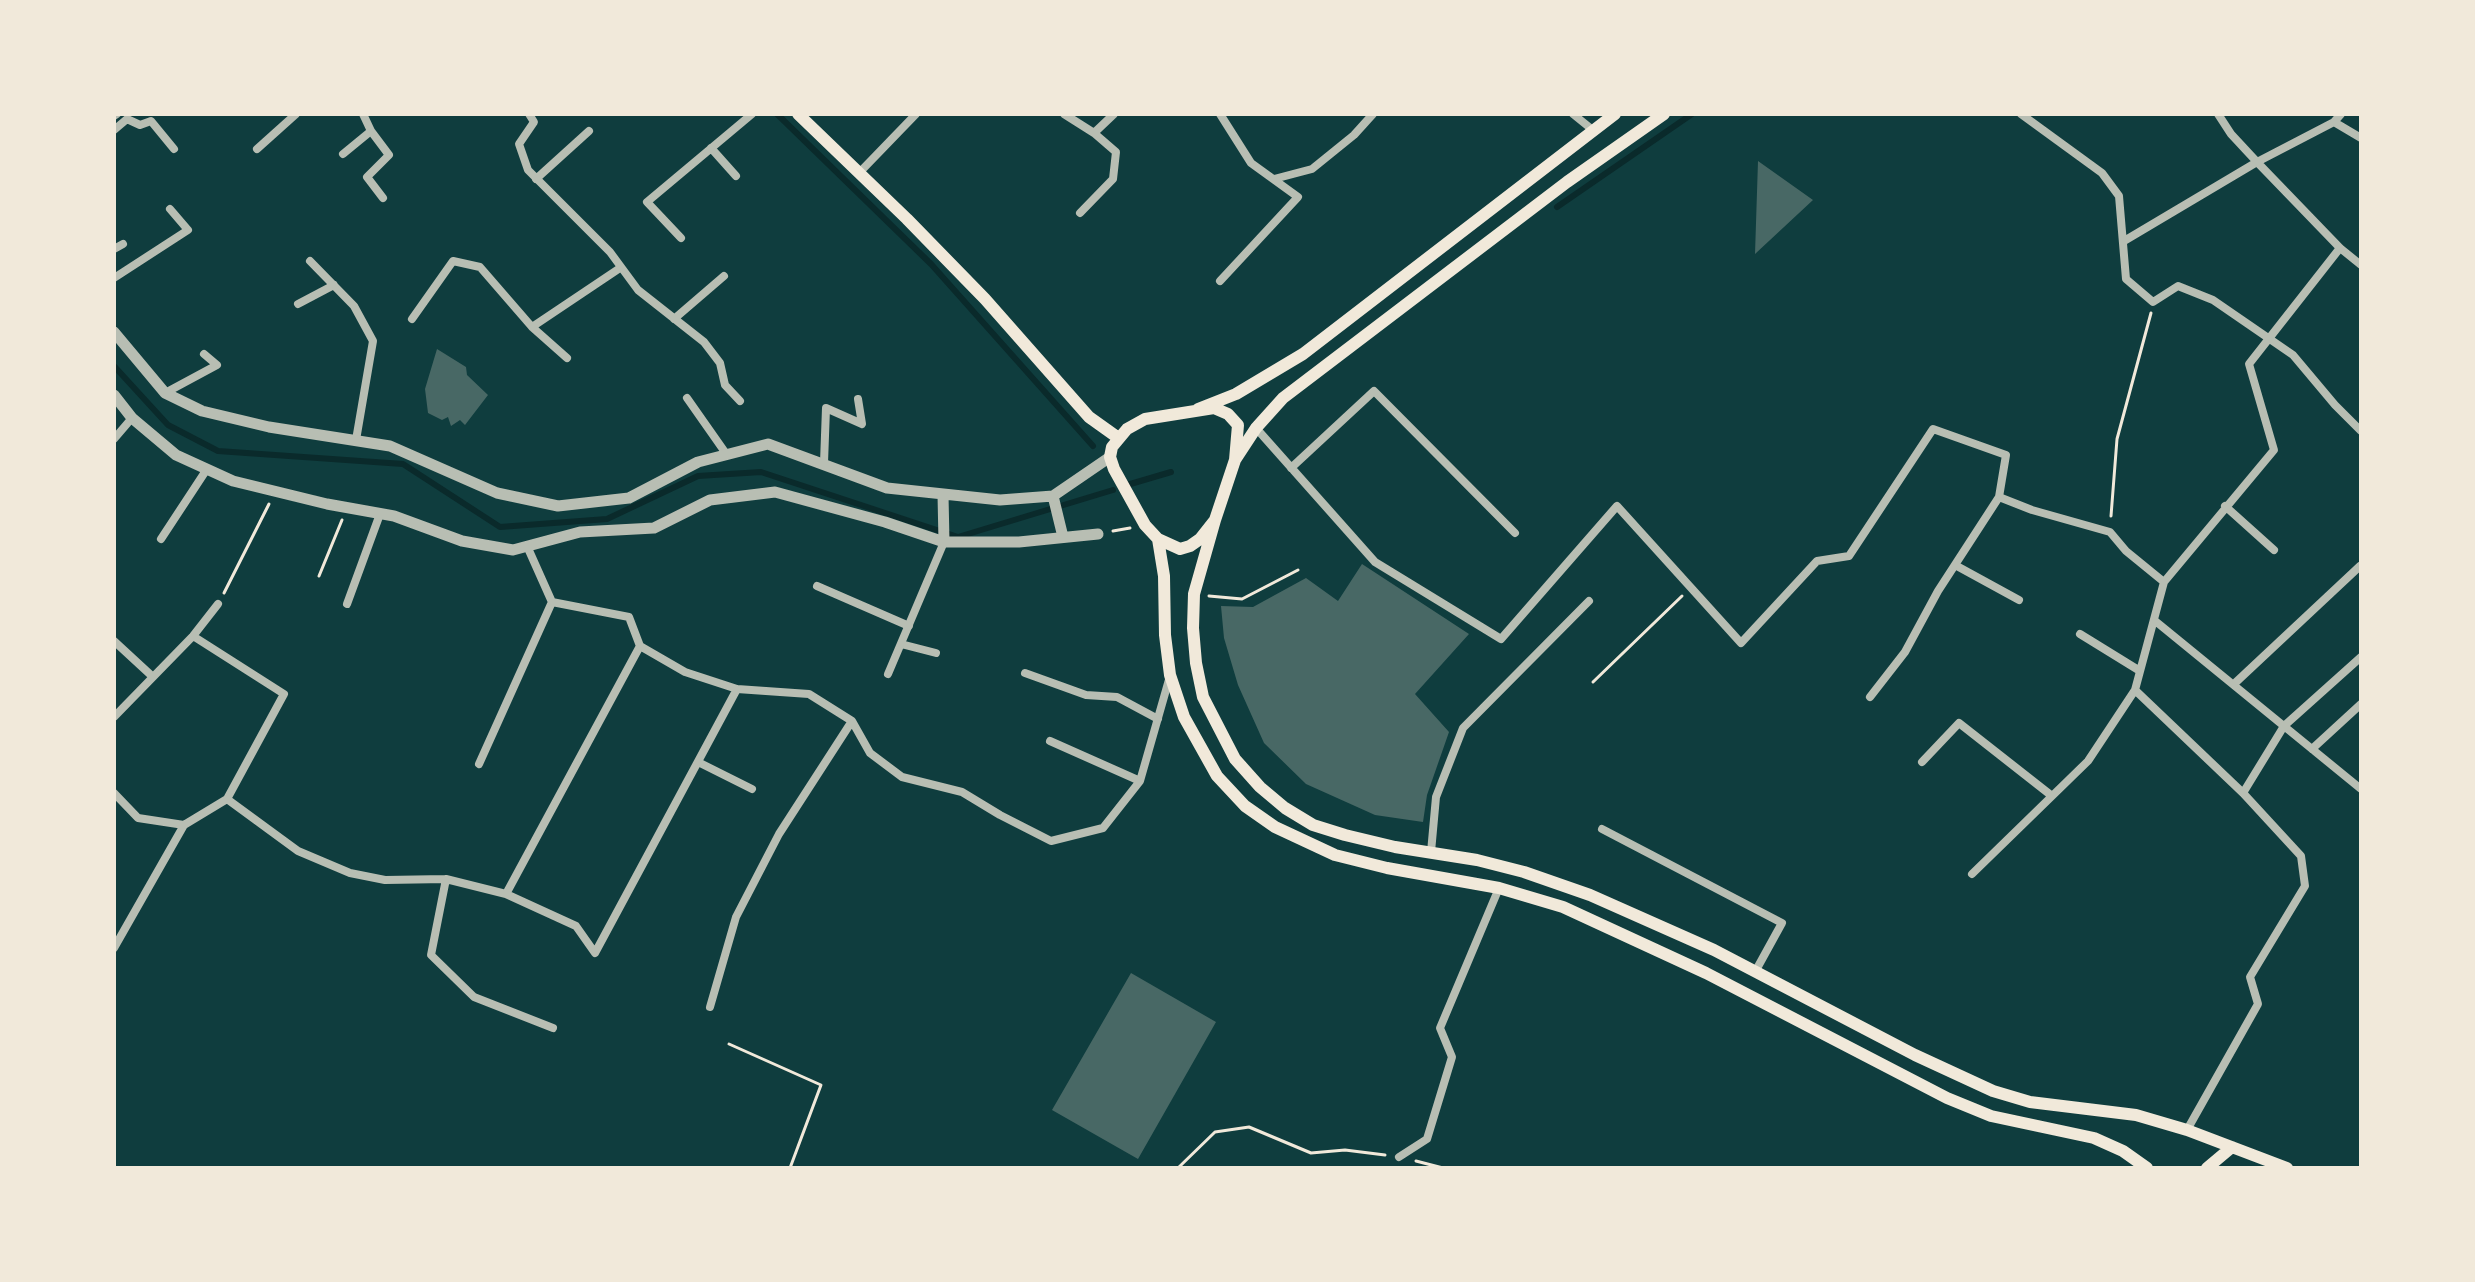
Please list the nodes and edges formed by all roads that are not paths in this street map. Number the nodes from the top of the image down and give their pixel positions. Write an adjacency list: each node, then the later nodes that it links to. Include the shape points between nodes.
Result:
1 (296, 114): 26 (street)
2 (363, 114): 19 (street)
3 (529, 114): 31 (street, via 534,122 519,144)
4 (752, 114): 24 (street)
5 (798, 114): 29 (main road)
6 (916, 114): 29 (street)
7 (1064, 114): 22 (street)
8 (1114, 114): 22 (street)
9 (1220, 114): 32 (street, via 1251,163)
10 (1373, 114): 32 (street, via 1312,169)
11 (1573, 114): 21 (street)
12 (1615, 114): 21 (main road)
13 (1664, 114): 63 (main road, via 1317,371)
14 (2021, 114): 37 (street, via 2102,173 2119,196)
15 (2218, 114): 28 (street)
16 (2341, 114): 18 (street)
17 (116, 121): 25 (street, via 151,121)
18 (2334, 122): 23 (street); 28 (street)
19 (371, 131): 27 (street); 33 (street, via 389,155 367,177)
20 (589, 131): 31 (street)
21 (1594, 131): 61 (main road, via 1303,354 1236,394)
22 (1094, 133): 35 (street, via 1116,152 1113,179)
23 (2361, 138)
24 (711, 148): 30 (street); 36 (street, via 647,202)
25 (174, 149)
26 (257, 149)
27 (343, 154)
28 (2257, 162): 37 (street); 39 (street)
29 (859, 173): 65 (main road, via 985,299 1089,417)
30 (736, 176)
31 (536, 179): 43 (street)
32 (1274, 179): 46 (street, via 1298,197)
33 (383, 198)
34 (170, 209): 45 (street, via 188,230)
35 (1080, 213)
36 (681, 238)
37 (2124, 241): 53 (street, via 2126,279 2153,302 2178,286 2213,300)
38 (123, 244): 40 (street)
39 (2340, 248): 42 (street); 53 (street)
40 (114, 249)
41 (310, 261): 47 (street)
42 (2361, 265)
43 (620, 268): 50 (street); 51 (street)
44 (724, 276): 50 (street)
45 (114, 278)
46 (1220, 281)
47 (334, 285): 48 (street); 67 (street, via 354,306 373,341)
48 (298, 304)
49 (412, 319): 51 (street, via 453,261 480,267)
50 (674, 319): 60 (street, via 704,342 720,363 725,385)
51 (532, 327): 55 (street)
52 (114, 332): 56 (street)
53 (2269, 339): 64 (street, via 2293,355); 77 (street, via 2249,364 2274,450)
54 (204, 354): 56 (street, via 217,365)
55 (567, 358)
56 (165, 393): 67 (street, via 202,411)
57 (114, 395): 62 (street)
58 (687, 398): 68 (street)
59 (858, 399): 71 (street, via 862,424 826,408)
60 (740, 401)
61 (1198, 409): 65 (main road, via 1145,419); 70 (main road, via 1214,408 1238,425)
62 (132, 418): 66 (street); 73 (street, via 176,455)
63 (1256, 428): 70 (main road); 72 (street)
64 (2361, 431)
65 (1117, 437): 69 (main road)
66 (114, 439)
67 (356, 440): 68 (street, via 390,446 497,493 558,506 629,498 698,462)
68 (727, 455): 71 (street, via 768,444)
69 (1110, 457): 76 (street); 84 (main road, via 1145,525)
70 (1235, 460): 79 (main road)
71 (824, 463): 74 (street, via 887,488)
72 (1291, 468): 75 (street, via 1375,562 1501,639 1617,506 1741,643 1817,561 1849,556 1933,429 2006,455); 80 (street, via 1374,391)
73 (207, 469): 78 (street, via 233,481); 83 (street)
74 (943, 495): 76 (street); 85 (street)
75 (1999, 497): 88 (street); 90 (street, via 2110,532)
76 (1053, 498): 82 (street)
77 (2225, 506): 87 (street); 90 (street)
78 (380, 514): 86 (street, via 462,541 513,550); 96 (street)
79 (1215, 520): 84 (main road, via 1190,546 1180,549); 134 (main road, via 1194,594 1193,628 1203,697 1235,759 1260,787 1313,825)
80 (1515, 533)
81 (1098, 534): 82 (street)
82 (1063, 537): 85 (street)
83 (161, 539)
84 (1158, 539): 109 (main road)
85 (944, 541): 86 (street, via 775,492 710,500 654,528 580,532); 98 (street)
86 (527, 546): 94 (street)
87 (2274, 550)
88 (1955, 565): 92 (street); 114 (street, via 1905,652)
89 (2360, 566): 111 (street)
90 (2164, 582): 97 (street)
91 (817, 586): 98 (street)
92 (2019, 600)
93 (1589, 601): 134 (street, via 1463,728 1436,797)
94 (552, 602): 103 (street, via 629,617); 124 (street)
95 (218, 604): 100 (street)
96 (347, 604)
97 (2154, 620): 106 (street); 111 (street)
98 (909, 626): 102 (street)
99 (2080, 634): 106 (street)
100 (193, 636): 110 (street); 131 (street, via 284,694)
101 (114, 641): 110 (street)
102 (901, 644): 104 (street); 108 (street)
103 (640, 646): 112 (street, via 685,672); 138 (street)
104 (936, 653)
105 (2361, 657): 119 (street)
106 (2140, 671): 113 (street)
107 (1025, 673): 117 (street, via 1086,695 1117,697)
108 (888, 674)
109 (1170, 675): 117 (street); 137 (main road, via 1184,717 1217,776 1245,806 1275,827 1335,855)
110 (153, 677): 116 (street)
111 (2234, 684): 119 (street)
112 (737, 689): 118 (street, via 809,694); 122 (street)
113 (2135, 690): 128 (street); 129 (street, via 2088,761)
114 (1870, 697)
115 (2361, 704): 121 (street)
116 (114, 717)
117 (1158, 719): 125 (street)
118 (852, 721): 125 (street, via 870,753 902,777 962,792 1051,841 1103,828); 141 (street, via 779,834 736,917)
119 (2284, 726): 121 (street); 128 (street)
120 (1050, 741): 125 (street)
121 (2312, 749): 127 (street)
122 (698, 762): 126 (street); 138 (street, via 595,953 576,926)
123 (1922, 762): 129 (street, via 1959,723)
124 (479, 764)
125 (1140, 781)
126 (752, 789)
127 (2361, 789)
128 (2243, 793): 143 (street, via 2301,856 2305,886 2250,977 2258,1004)
129 (2052, 796): 135 (street)
130 (115, 797): 132 (street, via 138,818)
131 (227, 799): 132 (street); 136 (street, via 298,851 350,873 385,880)
132 (184, 825): 139 (street)
133 (1602, 829): 140 (street, via 1782,923)
134 (1431, 852): 140 (main road, via 1564,884)
135 (1972, 874)
136 (446, 879): 138 (street); 142 (street, via 431,955 474,997)
137 (1499, 888): 145 (street, via 1440,1028 1452,1057 1432,1126 1427,1139); 146 (main road, via 1563,907 1706,973 1947,1098 1991,1116 2094,1138)
138 (506, 894)
139 (114, 948)
140 (1755, 972): 143 (main road, via 1993,1091 2030,1102 2136,1115)
141 (710, 1007)
142 (553, 1028)
143 (2187, 1130): 144 (main road)
144 (2232, 1147): 147 (main road); 148 (main road)
145 (1399, 1157)
146 (2147, 1168)
147 (2207, 1168)
148 (2287, 1168)

